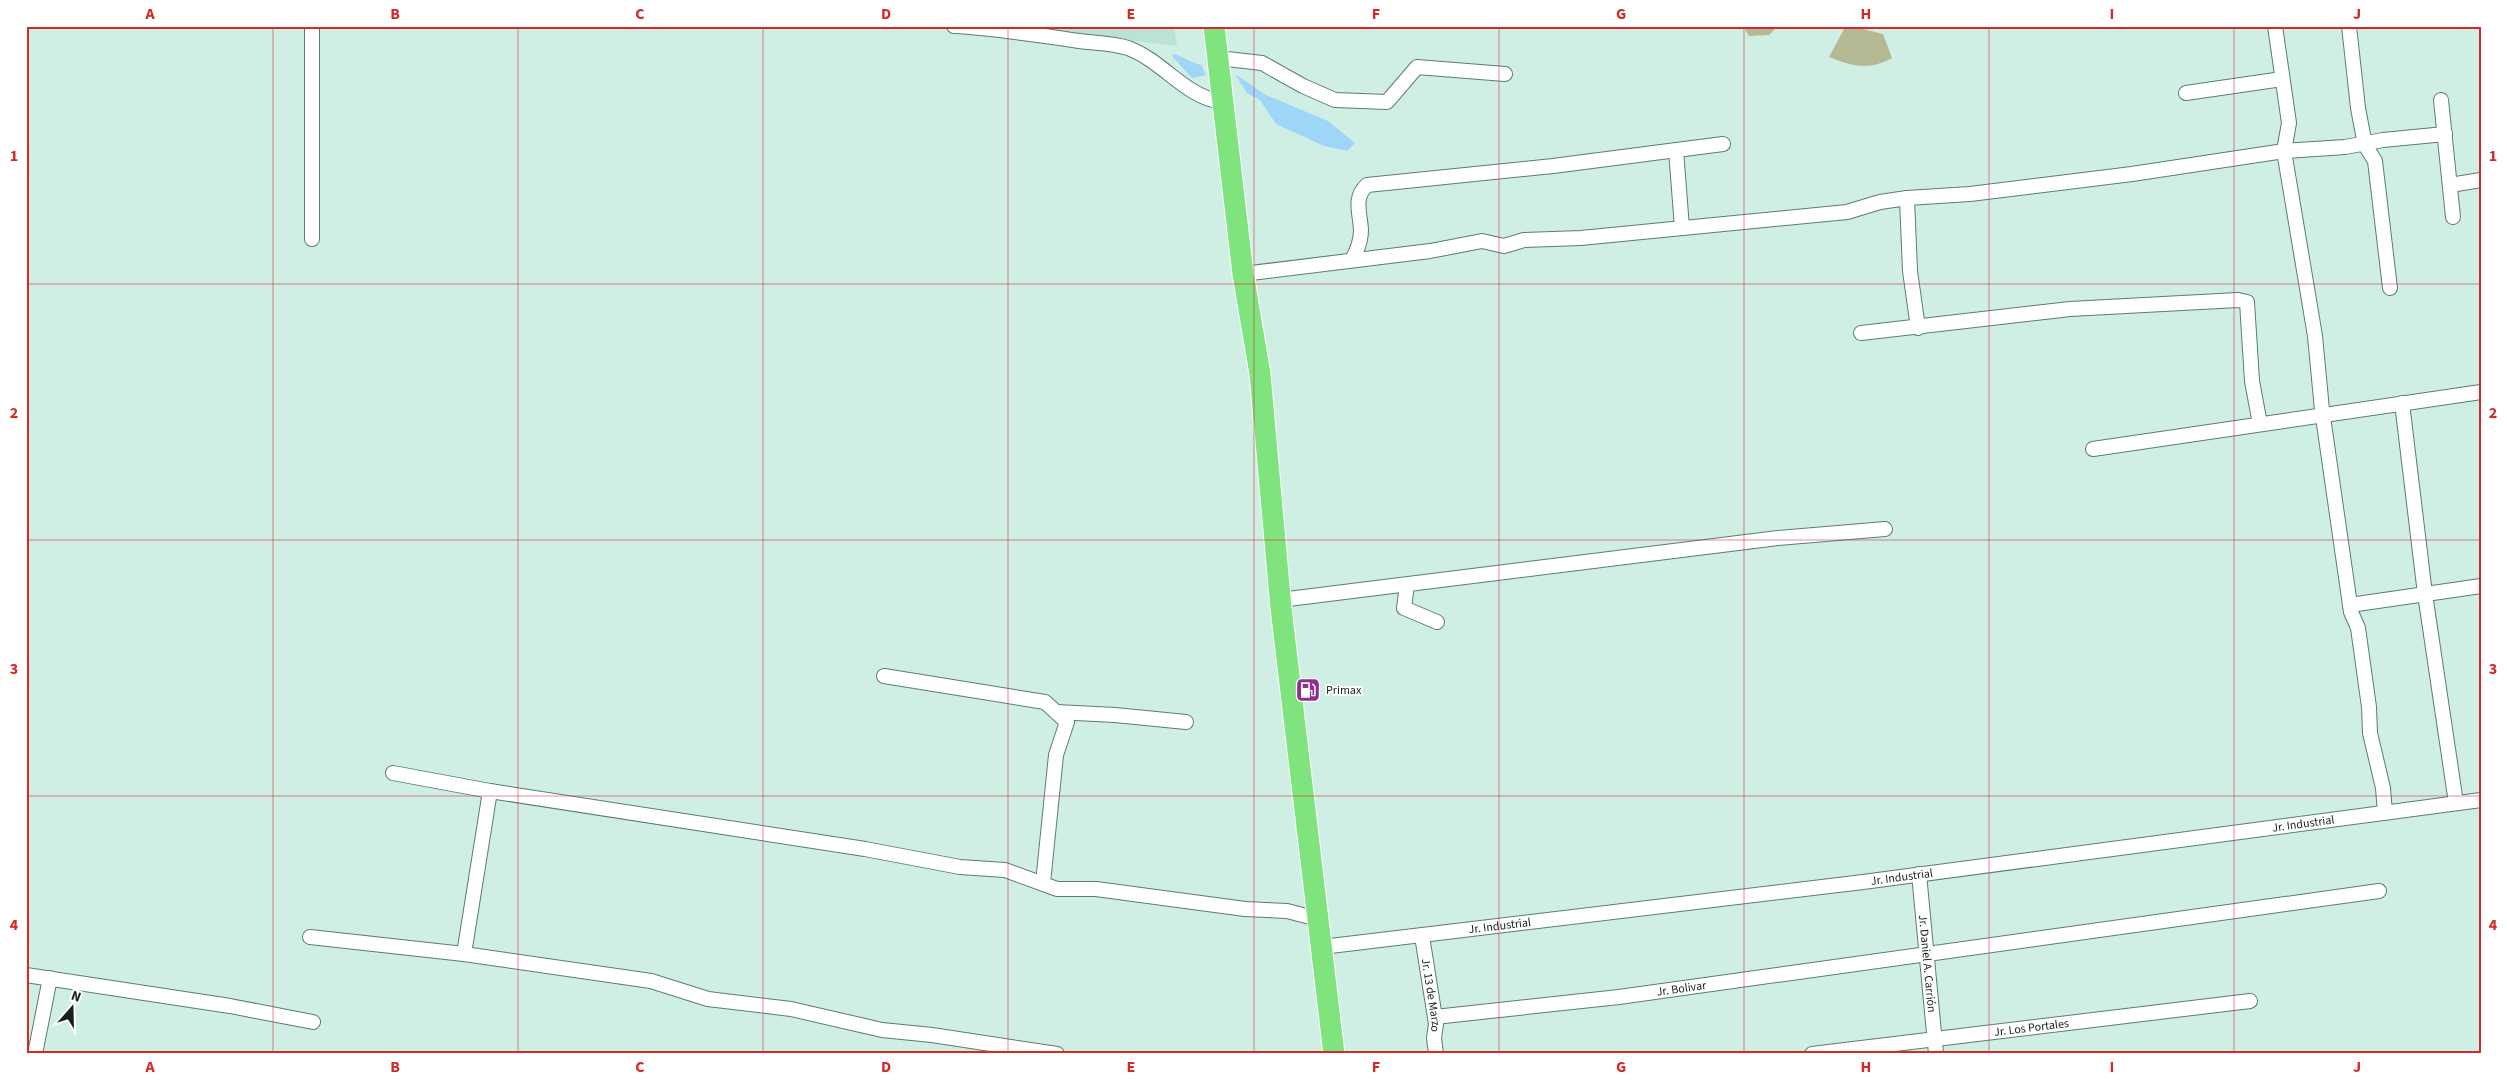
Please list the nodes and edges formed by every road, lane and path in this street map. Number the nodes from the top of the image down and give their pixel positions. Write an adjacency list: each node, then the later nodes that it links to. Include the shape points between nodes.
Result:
1 (312, 26): 22 (street)
2 (954, 26): 11 (street, via 1126,48 1151,59 1193,92)
3 (1214, 26): 6 (highway)
4 (2275, 26): 8 (street)
5 (2349, 26): 14 (street)
6 (1218, 58): 7 (street, via 1262,62 1335,100 1387,102 1417,67); 11 (highway)
7 (1505, 74)
8 (2282, 79): 9 (street); 16 (street, via 2289,122)
9 (2186, 93)
10 (2441, 100): 12 (street)
11 (1222, 102): 24 (highway)
12 (2445, 134): 14 (street, via 2383,140); 18 (street)
13 (1723, 144): 15 (street)
14 (2365, 145): 16 (street); 25 (street, via 2376,162)
15 (1676, 150): 21 (street); 23 (street, via 1478,175 1367,185 1359,192 1361,231)
16 (2284, 151): 19 (street, via 2132,174 1970,194); 30 (street, via 2315,336)
17 (2481, 180): 18 (street)
18 (2450, 185): 20 (street)
19 (1907, 198): 21 (street, via 1847,212); 26 (street, via 1910,271)
20 (2454, 217)
21 (1682, 228): 23 (street, via 1524,240 1504,246 1482,242)
22 (312, 239)
23 (1352, 260): 24 (street)
24 (1243, 274): 37 (highway, via 1262,392)
25 (2390, 288)
26 (1918, 328): 27 (street); 31 (street, via 2070,309 2181,301 2248,302 2252,381)
27 (1861, 333)
28 (2481, 392): 29 (street)
29 (2402, 403): 30 (street); 36 (street)
30 (2323, 415): 31 (street); 38 (street)
31 (2260, 424): 32 (street)
32 (2093, 450)
33 (1885, 529): 34 (street, via 1778,538)
34 (1407, 585): 37 (street); 39 (street, via 1402,609)
35 (2481, 586): 36 (street)
36 (2425, 594): 38 (street); 46 (street)
37 (1280, 600): 51 (highway)
38 (2350, 605): 47 (street, via 2358,628 2370,733)
39 (1437, 622)
40 (884, 676): 41 (street, via 1044,702)
41 (1056, 712): 42 (street); 49 (street, via 1067,722 1056,755)
42 (1186, 722)
43 (393, 773): 44 (street)
44 (490, 790): 49 (street, via 960,867 1005,870); 55 (street)
45 (2481, 800): 46 (street, Jr. Industrial)
46 (2456, 803): 47 (street, Jr. Industrial)
47 (2386, 813): 48 (street, Jr. Industrial)
48 (1919, 874): 52 (street, Jr. Industrial); 56 (street, Jr. Daniel A. Carrión)
49 (1043, 883): 51 (street, via 1057,889 1096,889 1244,910 1287,911)
50 (2379, 891): 56 (street, Jr. Bolivar)
51 (1318, 919): 54 (highway)
52 (1422, 936): 54 (street, Jr. Industrial); 60 (street, Jr. 13 de Marzo)
53 (310, 937): 55 (street)
54 (1322, 948): 65 (highway)
55 (464, 954): 64 (street, via 651,982 708,999 791,1009 882,1030)
56 (1926, 956): 60 (street, Jr. Bolivar, via 1620,997); 62 (street, Jr. Daniel A. Carrión)
57 (26, 975): 58 (street)
58 (50, 978): 61 (street); 63 (street)
59 (2250, 1001): 62 (street, Jr. Los Portales)
60 (1435, 1017): 66 (street, Jr. 13 de Marzo)
61 (312, 1022)
62 (1932, 1038): 67 (street, Jr. Los Portales); 68 (street, Jr. Daniel A. Carrión)
63 (35, 1054)
64 (1057, 1054)
65 (1334, 1054)
66 (1436, 1054)
67 (1812, 1054)
68 (1936, 1054)

